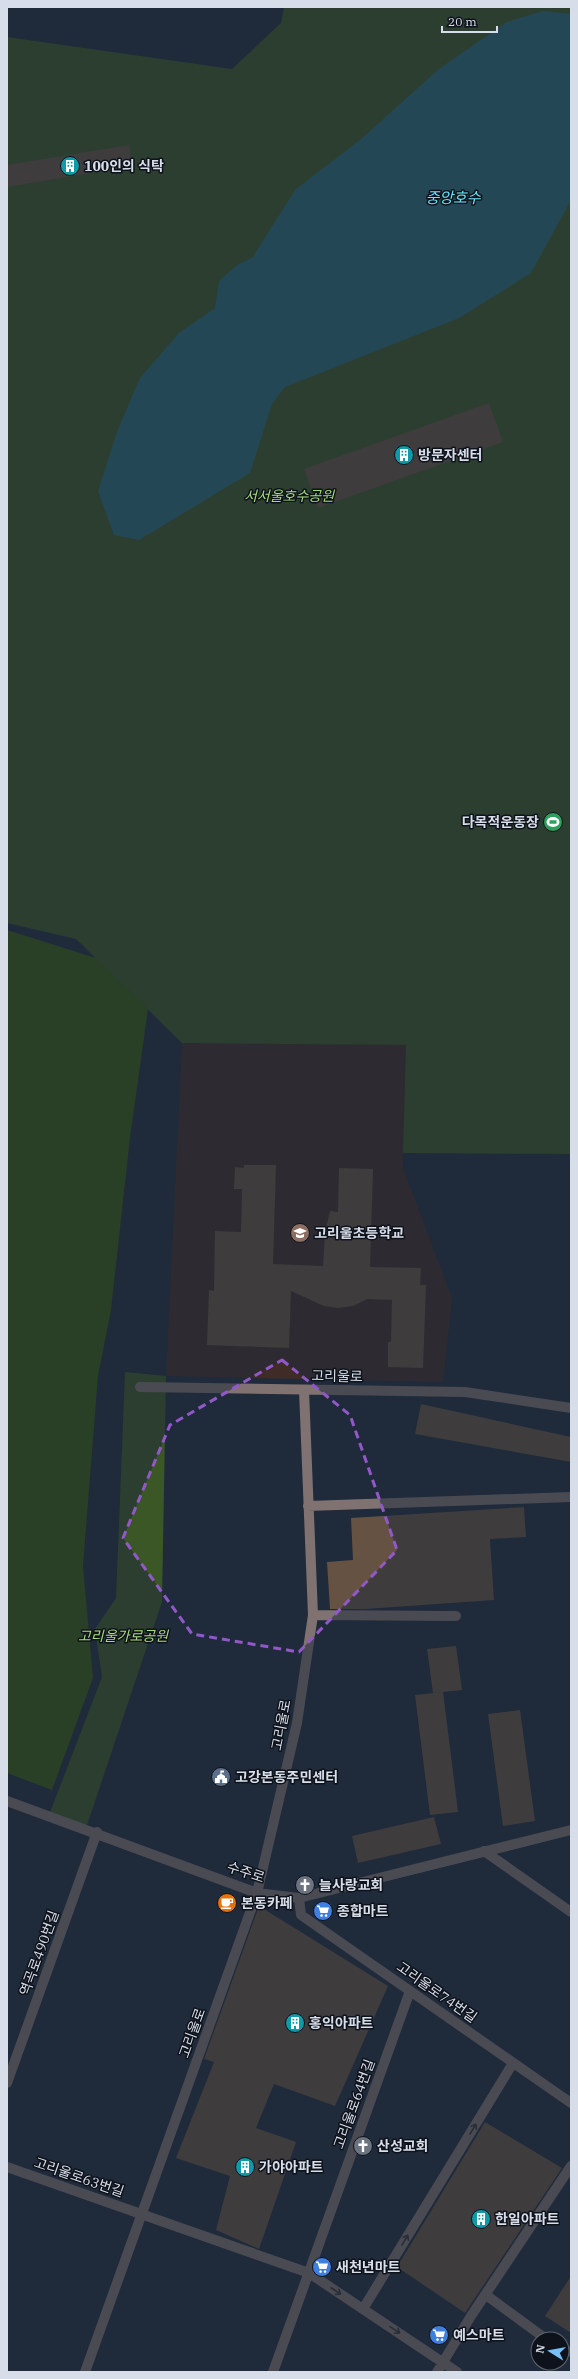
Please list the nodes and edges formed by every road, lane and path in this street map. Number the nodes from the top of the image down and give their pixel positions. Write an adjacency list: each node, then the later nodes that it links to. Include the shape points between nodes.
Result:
1 (140, 1387): 2 (street)
2 (304, 1390): 3 (street, 고리울로, via 465,1392); 5 (street, 고리울로)
3 (571, 1408)
4 (571, 1498): 5 (street)
5 (308, 1506): 6 (street, 고리울로)
6 (313, 1615): 7 (street); 12 (street, 고리울로, via 297,1723)
7 (456, 1616)
8 (7, 1800): 10 (street, 수주로)
9 (571, 1830): 11 (street, 수주로)
10 (97, 1832): 12 (street, 수주로); 17 (street, 역곡로490번길)
11 (484, 1851): 13 (street, 수주로); 14 (street)
12 (257, 1892): 13 (street, 수주로); 21 (street, 고리울로)
13 (299, 1898): 15 (street, 고리울로74번길, via 301,1915)
14 (571, 1912)
15 (410, 1991): 16 (street, 고리울로74번길); 22 (street, 고리울로64번길)
16 (513, 2063): 18 (street, 고리울로74번길); 24 (street, one-way to 16)
17 (7, 2083)
18 (571, 2103)
19 (7, 2166): 21 (street, 고리울로63번길)
20 (571, 2166): 23 (street)
21 (142, 2214): 22 (street); 27 (street, 고리울로)
22 (308, 2273): 24 (street, one-way to 24); 28 (street, 고리울로64번길)
23 (486, 2295): 25 (street); 26 (street)
24 (363, 2309): 26 (street, one-way to 26)
25 (535, 2331)
26 (443, 2363): 29 (street); 30 (street)
27 (85, 2372)
28 (273, 2372)
29 (437, 2372)
30 (457, 2372)

